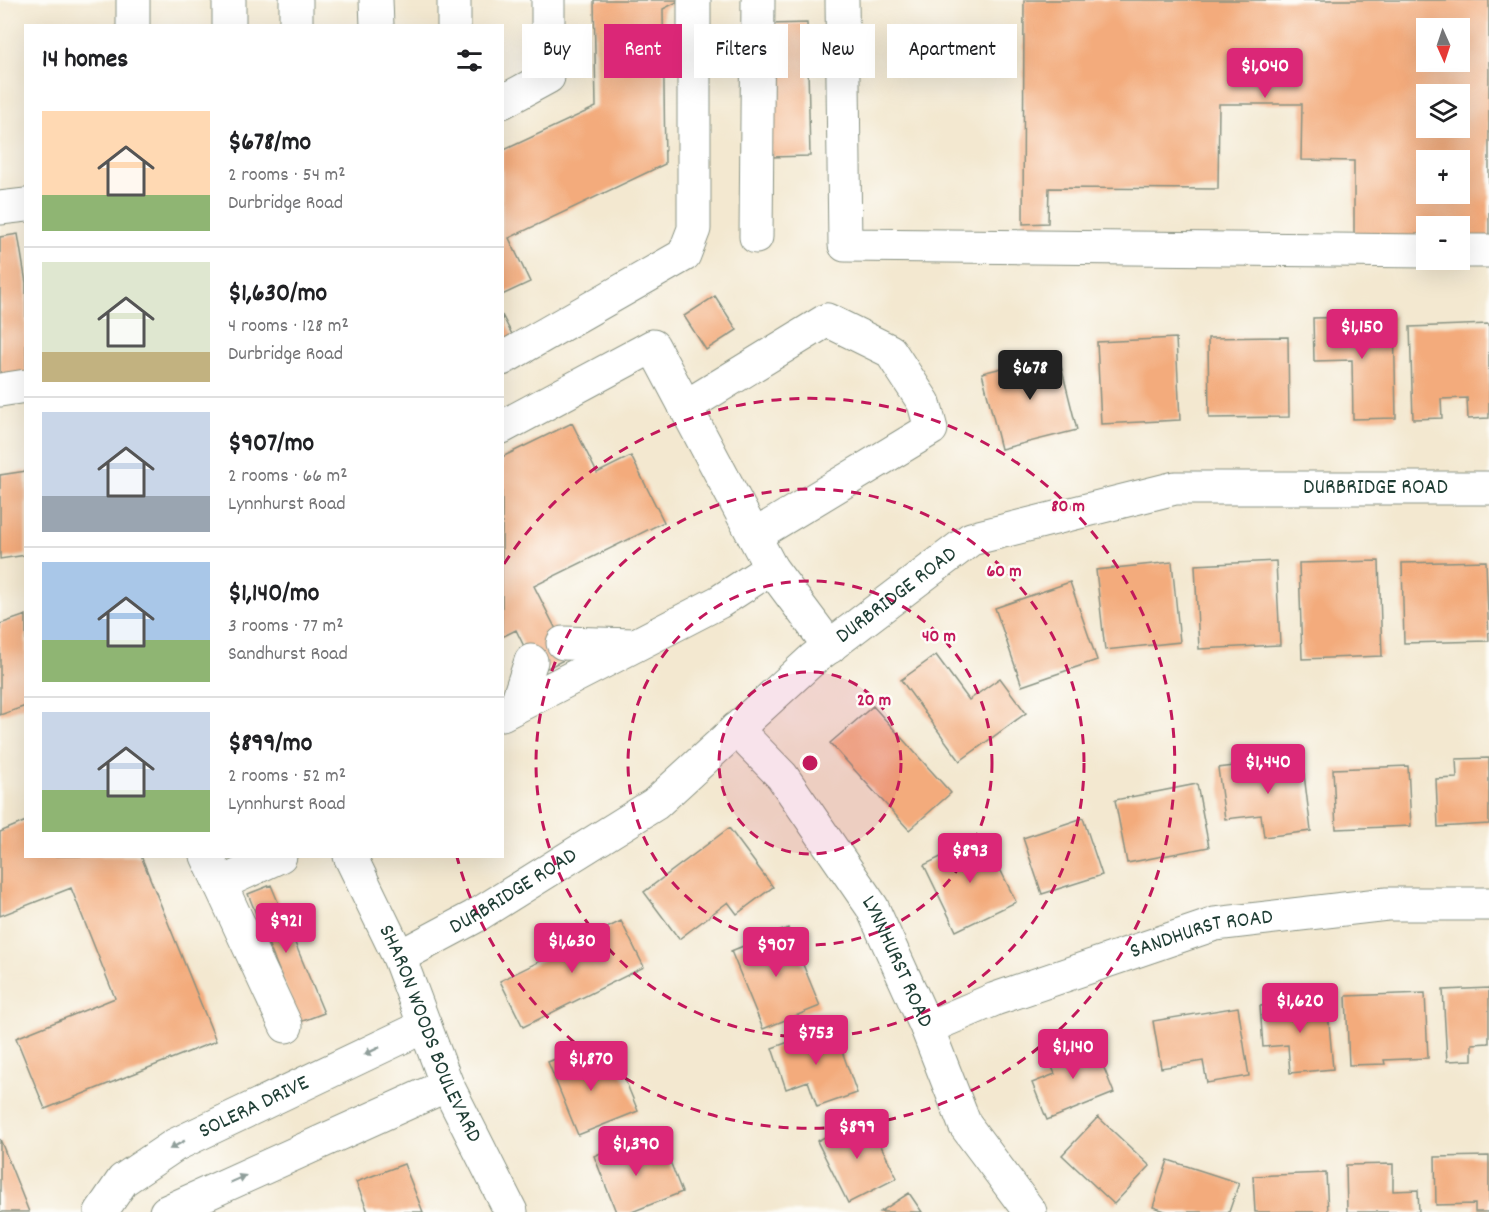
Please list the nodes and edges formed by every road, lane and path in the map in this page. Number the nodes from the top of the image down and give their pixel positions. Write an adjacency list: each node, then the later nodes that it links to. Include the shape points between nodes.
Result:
1 (133, 0): 10 (street)
2 (229, 0): 11 (street)
3 (296, 0): 12 (street)
4 (376, 0): 13 (street)
5 (454, 0): 14 (street)
6 (548, 0): 15 (street, via 548,77)
7 (694, 0): 22 (street, via 694,229 684,255)
8 (758, 0): 18 (street)
9 (842, 0): 19 (street, via 845,245)
10 (133, 24)
11 (229, 24)
12 (296, 24)
13 (377, 24)
14 (454, 24)
15 (504, 101)
16 (24, 205): 17 (street)
17 (0, 208)
18 (756, 237)
19 (1416, 250)
20 (1470, 251): 21 (street)
21 (1489, 251)
22 (504, 358)
23 (24, 386): 24 (street)
24 (0, 390)
25 (685, 407): 26 (street, via 653,346); 28 (street); 28 (street, via 827,320 890,351 924,403 931,429)
26 (504, 426)
27 (1489, 488): 32 (street, DURBRIDGE ROAD, via 1174,488 971,539)
28 (754, 536): 29 (street)
29 (771, 568): 31 (street, via 719,602); 32 (street)
30 (563, 643): 31 (street)
31 (636, 645): 34 (street)
32 (830, 647): 35 (street, DURBRIDGE ROAD)
33 (531, 661): 34 (street)
34 (509, 710)
35 (736, 729): 40 (street, DURBRIDGE ROAD, via 655,804 474,917); 43 (street, LYNNHURST ROAD, via 782,776 872,907)
36 (270, 858): 38 (street)
37 (351, 858): 40 (street, SHARON WOODS BOULEVARD)
38 (213, 870): 41 (street)
39 (1489, 904): 43 (street, SANDHURST ROAD, via 1387,904 1215,924 995,999)
40 (399, 957): 42 (street, SHARON WOODS BOULEVARD)
41 (286, 1026)
42 (425, 1026): 44 (street, SHARON WOODS BOULEVARD); 45 (street, SOLERA DRIVE, one-way to 45, via 175,1145 123,1180)
43 (927, 1028): 48 (street, LYNNHURST ROAD, via 965,1125)
44 (447, 1085): 46 (street, one-way to 44); 47 (street, SHARON WOODS BOULEVARD)
45 (101, 1212)
46 (165, 1212)
47 (511, 1212)
48 (1030, 1212)

